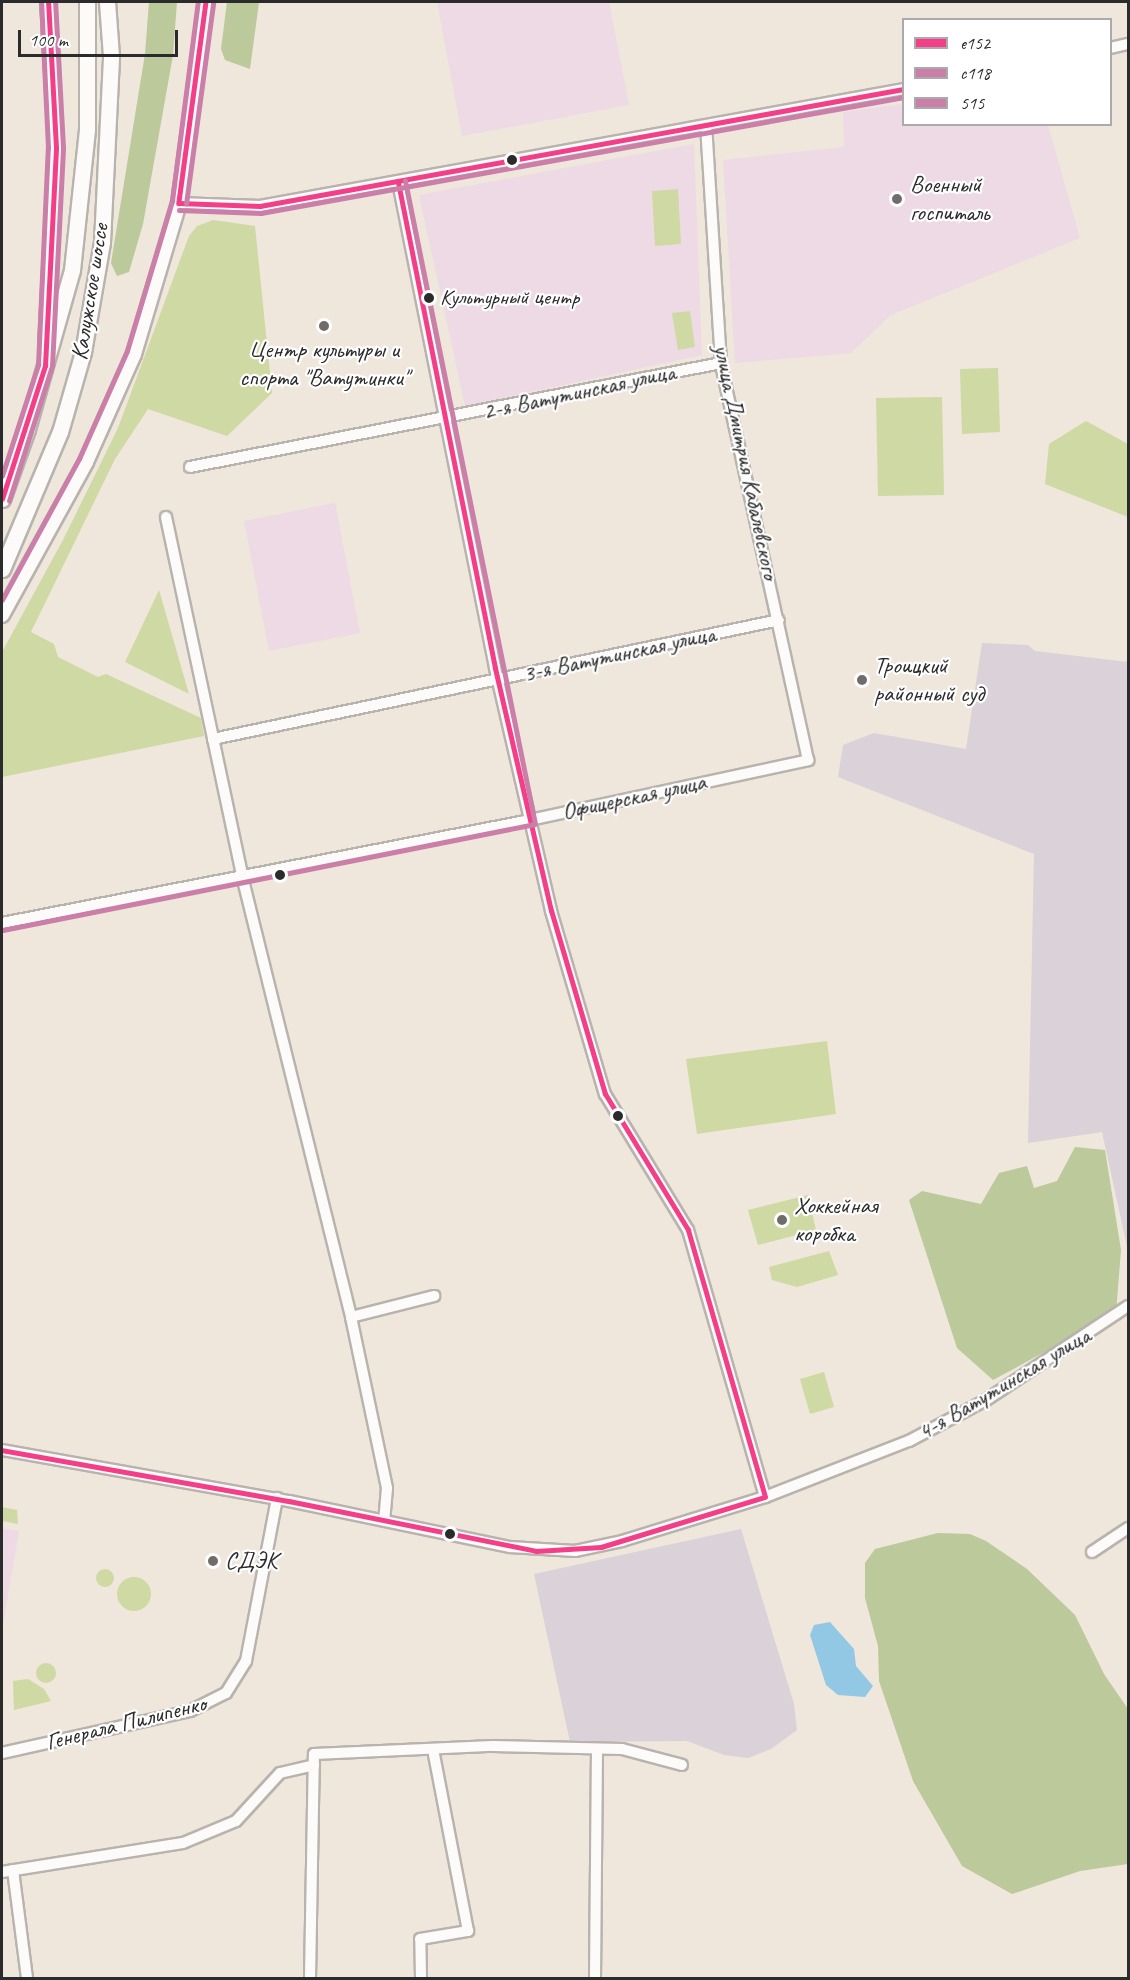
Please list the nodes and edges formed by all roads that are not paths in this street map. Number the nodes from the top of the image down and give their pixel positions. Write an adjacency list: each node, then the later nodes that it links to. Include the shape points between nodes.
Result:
1 (48, 2): 12 (main road, via 56,159)
2 (87, 2): 12 (highway, Калужское шоссе, via 89,82 81,199 72,270)
3 (107, 2): 17 (highway, Калужское шоссе, via 111,56 103,230 87,330 60,432)
4 (206, 2): 10 (main road)
5 (1128, 44): 6 (street)
6 (1112, 48)
7 (902, 89): 8 (street)
8 (706, 125): 9 (street); 11 (street, улица Дмитрия Кабалевского)
9 (398, 182): 10 (street, via 260,206); 13 (street)
10 (179, 203): 20 (main road, via 140,334 111,410)
11 (721, 363): 13 (street, 2-я Ватутинская улица); 21 (street, улица Дмитрия Кабалевского)
12 (45, 366): 15 (highway, Калужское шоссе)
13 (444, 419): 14 (street, 2-я Ватутинская улица); 22 (street)
14 (190, 467)
15 (2, 499)
16 (166, 517): 23 (street)
17 (12, 546): 18 (highway, Калужское шоссе); 19 (street)
18 (2, 569)
19 (2, 576)
20 (2, 615)
21 (779, 620): 22 (street, 3-я Ватутинская улица); 24 (street, улица Дмитрия Кабалевского)
22 (497, 680): 23 (street, 3-я Ватутинская улица); 25 (street)
23 (213, 739): 26 (street)
24 (808, 760): 25 (street, Офицерская улица)
25 (528, 820): 26 (street, Офицерская улица); 32 (street, via 598,1076 688,1230)
26 (242, 876): 27 (street, Офицерская улица); 30 (street)
27 (2, 923)
28 (434, 1296): 30 (street)
29 (1128, 1306): 32 (street, 4-я Ватутинская улица, via 948,1422)
30 (351, 1317): 34 (street, via 387,1488)
31 (2, 1450): 33 (street, 4-я Ватутинская улица)
32 (765, 1497): 34 (street, 4-я Ватутинская улица, via 622,1541 575,1551 510,1548)
33 (277, 1498): 34 (street, 4-я Ватутинская улица); 39 (street, Генерала Пилипенко, via 246,1661 226,1693 190,1711)
34 (384, 1520)
35 (1128, 1528): 36 (street)
36 (1092, 1552)
37 (433, 1749): 38 (street); 40 (street, via 314,1754); 46 (street, via 468,1931 420,1939)
38 (597, 1749): 41 (street, via 622,1749); 47 (street)
39 (2, 1753)
40 (314, 1765): 42 (street, via 280,1773 236,1821 183,1843); 45 (street)
41 (682, 1765)
42 (13, 1870): 43 (street); 44 (street)
43 (2, 1872)
44 (27, 1978)
45 (310, 1978)
46 (421, 1978)
47 (595, 1978)

